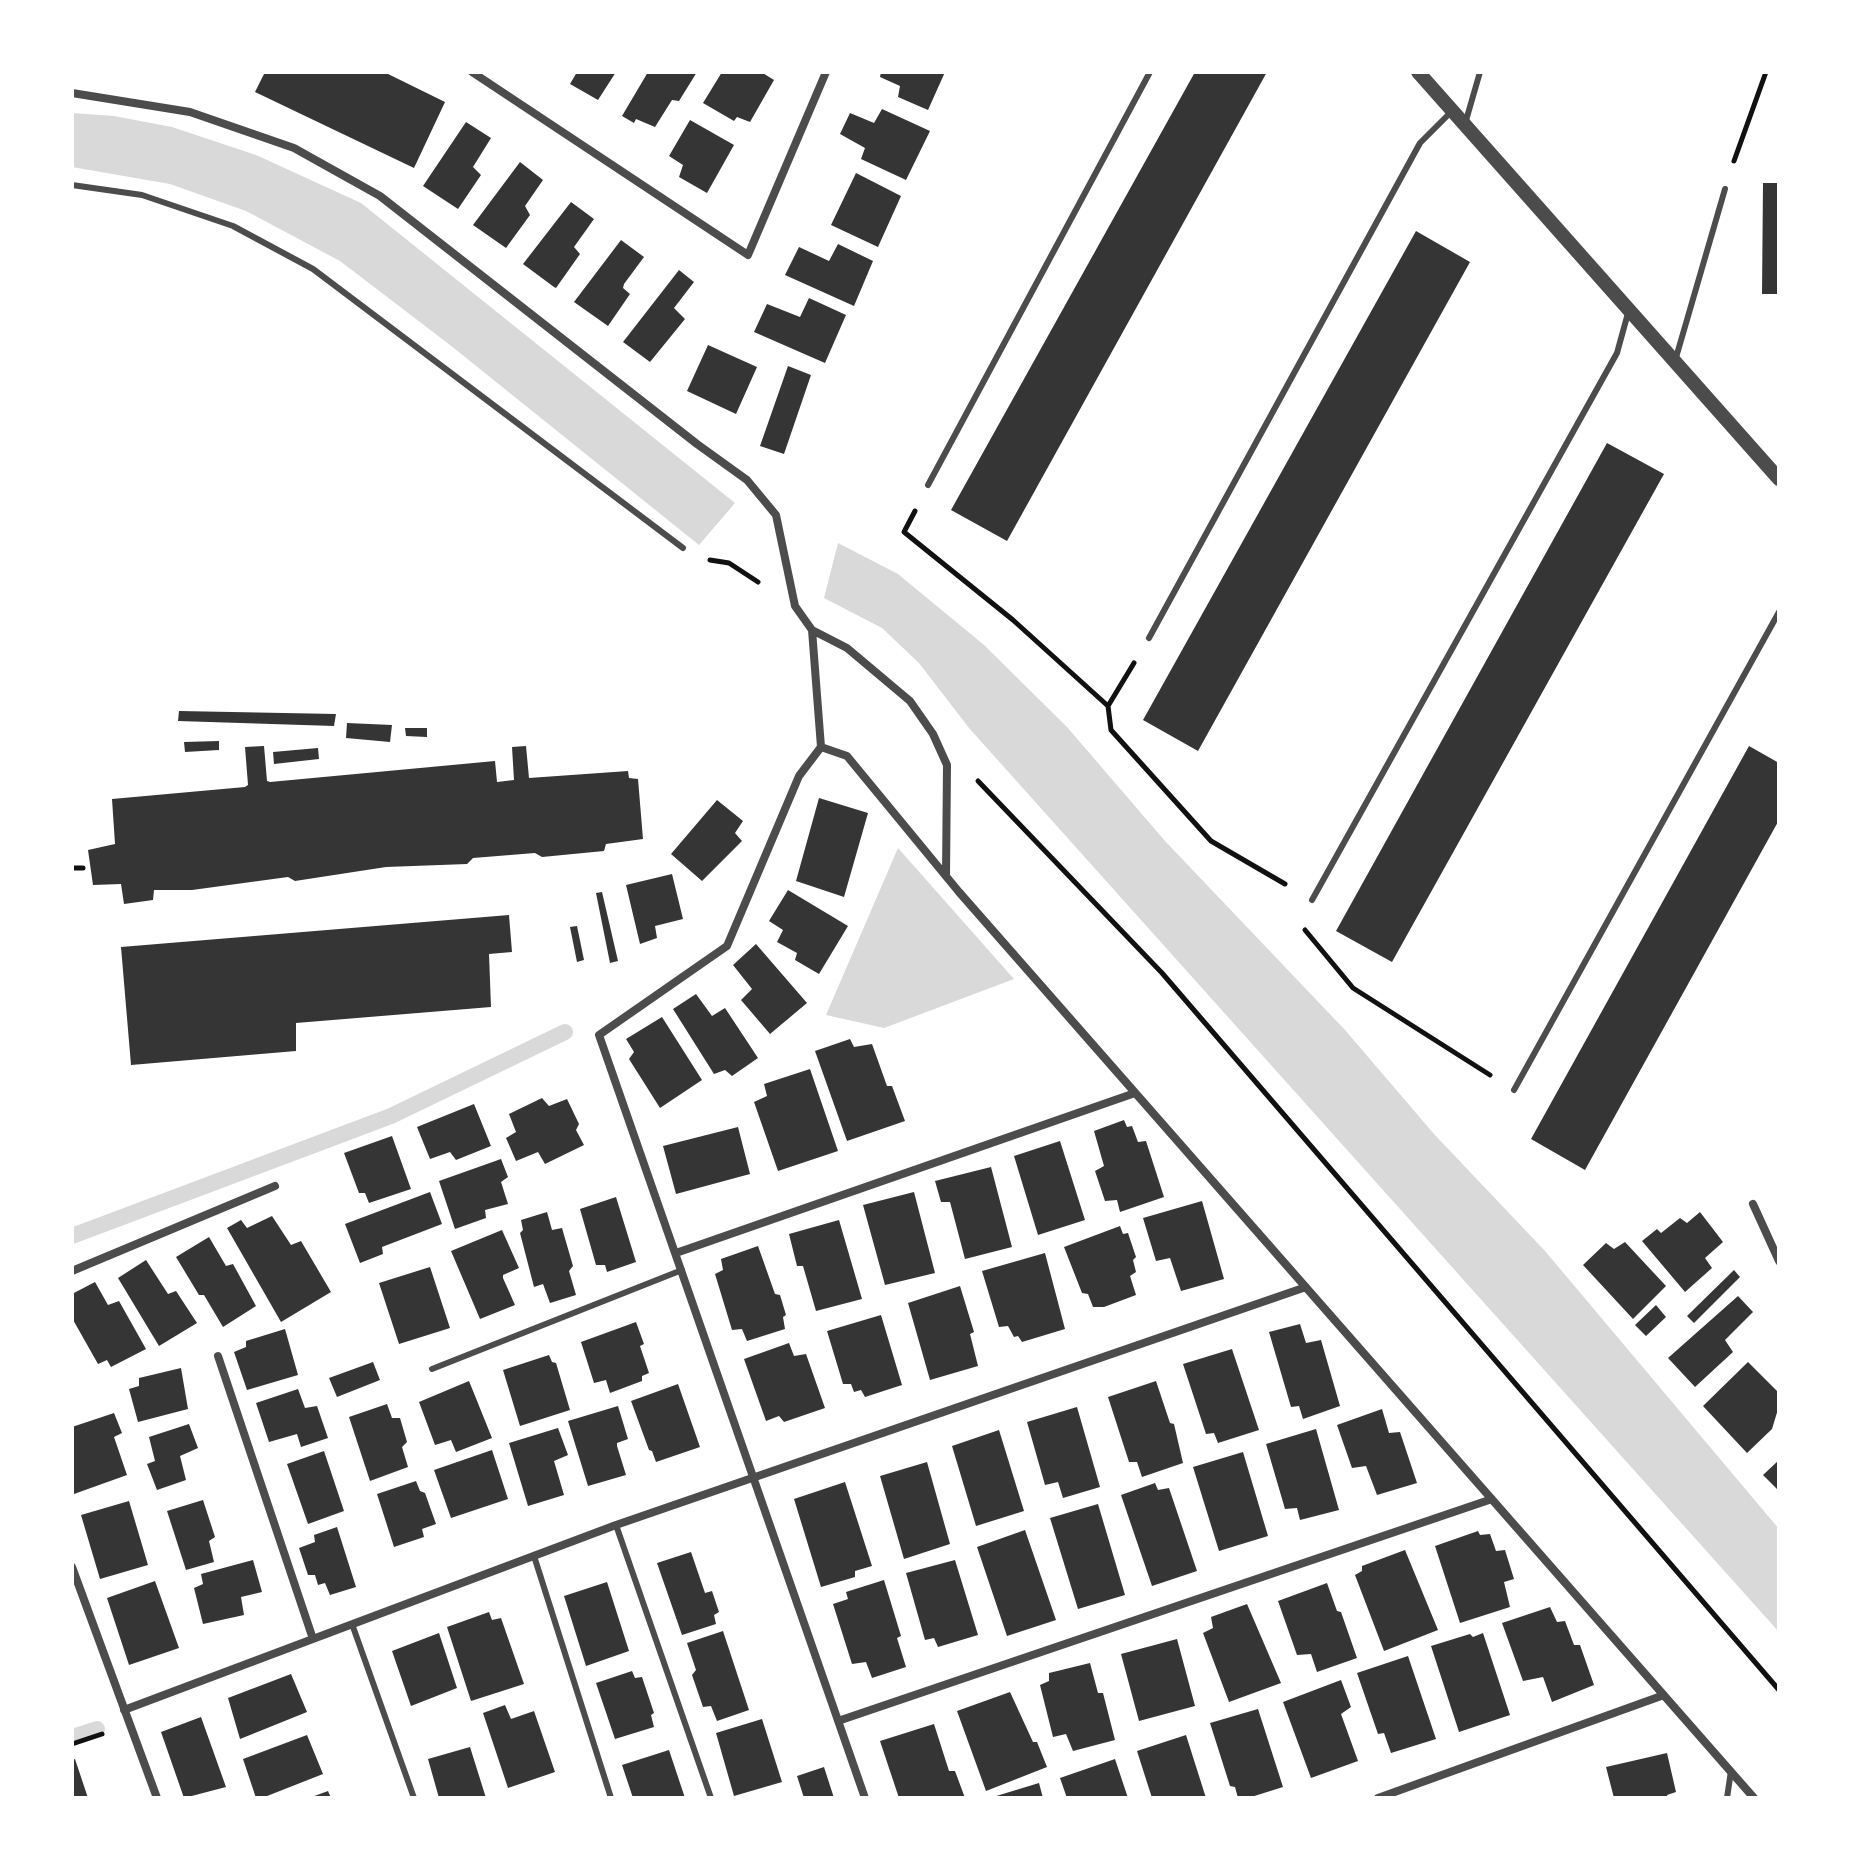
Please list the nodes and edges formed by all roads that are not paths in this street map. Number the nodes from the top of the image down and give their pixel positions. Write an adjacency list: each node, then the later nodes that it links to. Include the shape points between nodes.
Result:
1 (472, 72): 2 (street, via 748,255)
2 (826, 72)
3 (1150, 72): 14 (lane)
4 (1418, 72): 7 (street)
5 (1480, 72): 8 (lane)
6 (72, 93): 17 (street, via 190,112 294,148 380,196 747,480 776,515 795,606)
7 (1453, 110): 8 (street); 18 (lane, via 1420,143)
8 (1465, 124): 11 (street)
9 (72, 185): 15 (lane, via 142,195 233,226 313,269)
10 (1725, 189): 12 (lane)
11 (1629, 309): 12 (street); 21 (lane, via 1617,353)
12 (1675, 361): 13 (street)
13 (1779, 479)
14 (928, 485)
15 (683, 548)
16 (1779, 612): 22 (lane)
17 (812, 630): 19 (street); 20 (street, via 847,648 910,701 933,734 947,765)
18 (1149, 638)
19 (821, 747): 20 (street, via 847,756); 26 (street, via 799,776 727,946 599,1035)
20 (946, 877): 23 (street)
21 (1312, 900)
22 (1514, 1090)
23 (1135, 1093): 26 (street); 30 (street)
24 (275, 1186): 29 (street)
25 (1753, 1204): 27 (street)
26 (676, 1253): 28 (street)
27 (1779, 1261)
28 (682, 1270): 32 (lane); 33 (street)
29 (72, 1271)
30 (1306, 1287): 33 (street); 34 (street)
31 (218, 1356): 39 (street)
32 (432, 1369)
33 (754, 1477): 35 (street); 42 (street)
34 (1492, 1499): 40 (street); 42 (street)
35 (616, 1525): 36 (street); 47 (lane)
36 (534, 1556): 38 (street); 46 (lane)
37 (72, 1567): 41 (street)
38 (352, 1624): 39 (street); 45 (lane)
39 (313, 1639): 41 (street)
40 (1664, 1695): 43 (street); 49 (street)
41 (124, 1710): 44 (street)
42 (838, 1721): 48 (street)
43 (1731, 1771): 50 (lane); 51 (street)
44 (157, 1798)
45 (414, 1798)
46 (611, 1798)
47 (711, 1798)
48 (865, 1798)
49 (1378, 1798)
50 (1727, 1798)
51 (1754, 1798)

